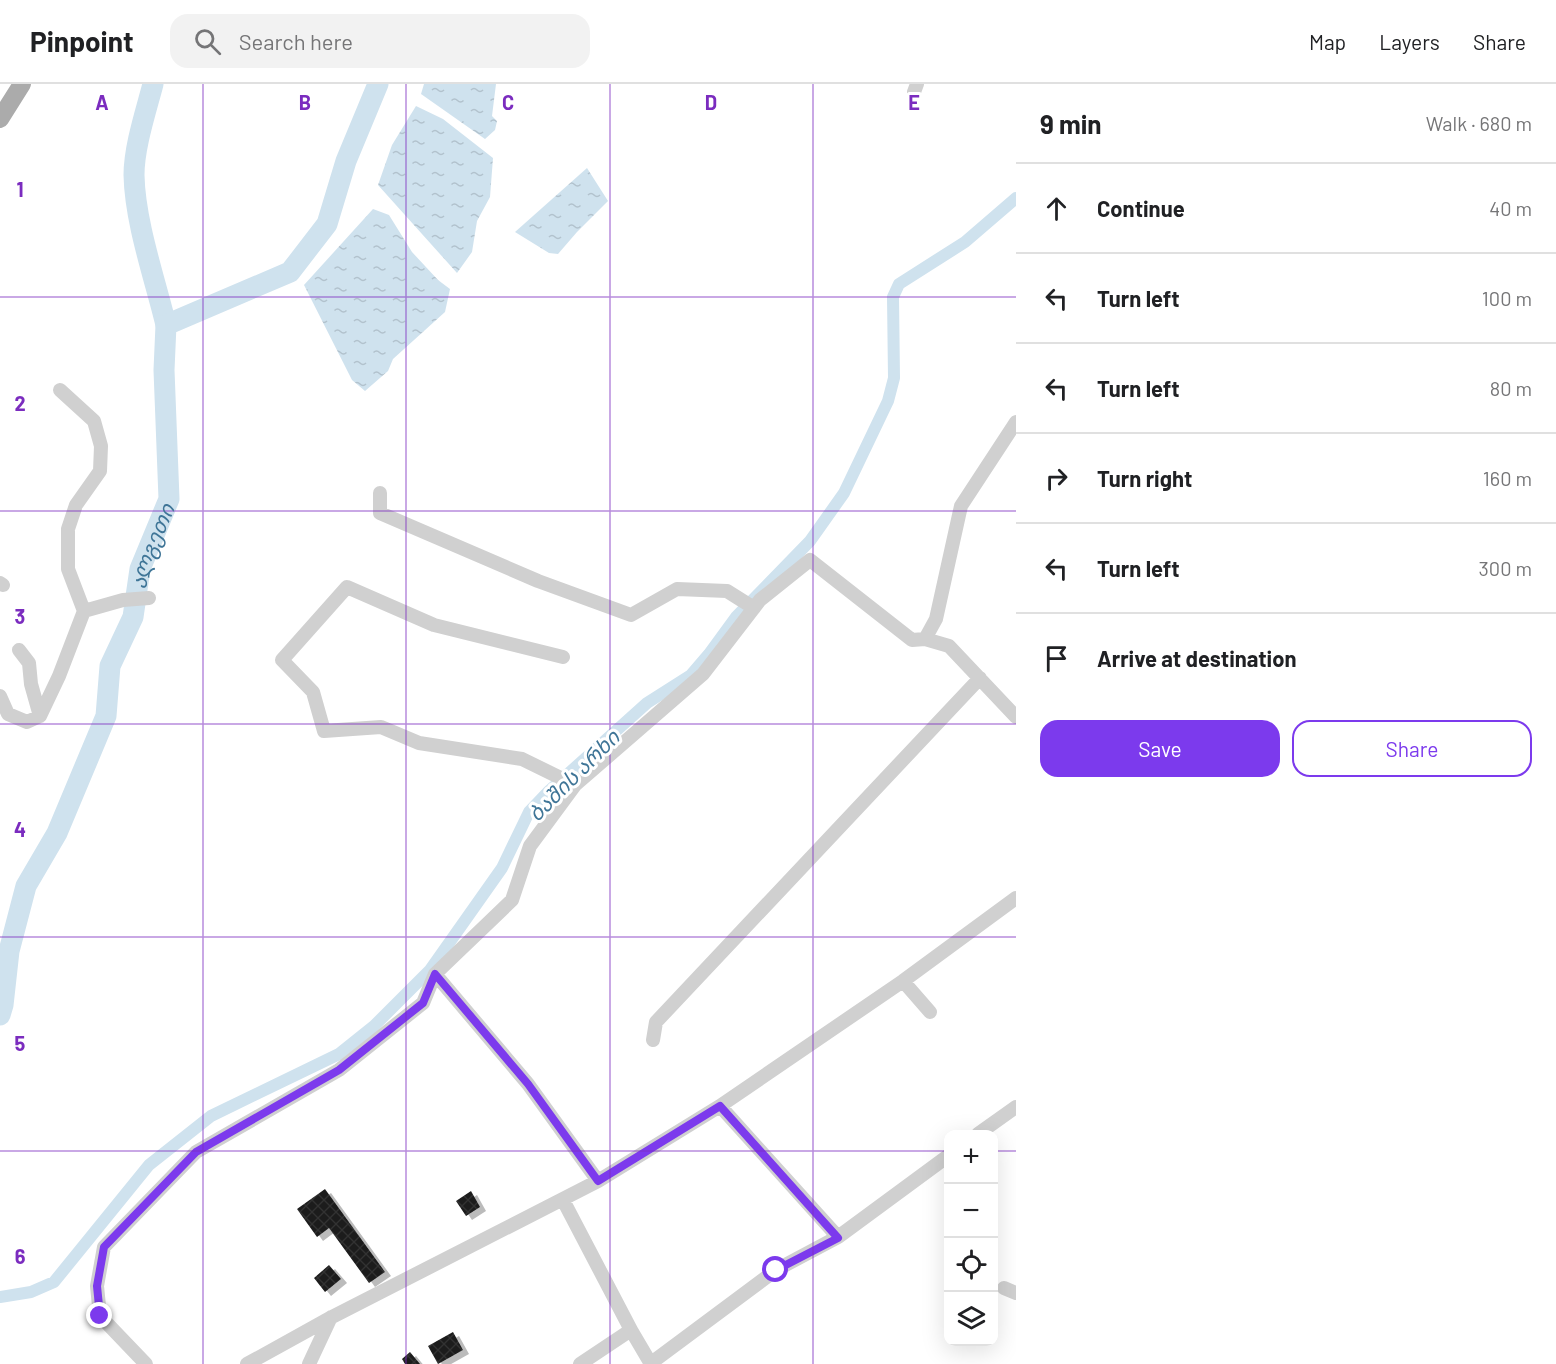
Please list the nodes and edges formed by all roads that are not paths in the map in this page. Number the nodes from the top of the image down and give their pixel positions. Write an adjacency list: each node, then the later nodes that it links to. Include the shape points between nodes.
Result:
1 (22, 84): 2 (main road)
2 (0, 119)
3 (60, 390): 8 (street, via 94,421 101,446 100,471 76,505 68,529 68,569)
4 (1014, 427): 9 (street, via 961,506 936,619)
5 (380, 493): 7 (street, via 380,513 631,615 676,589 727,591)
6 (149, 598): 8 (street, via 123,600)
7 (754, 608): 9 (street, via 810,560 912,640); 17 (street, via 703,674)
8 (84, 611): 15 (street)
9 (925, 639): 12 (street, via 949,646)
10 (19, 650): 15 (street, via 29,663)
11 (563, 657): 17 (street, via 434,625 347,587 282,660 313,692 324,731 381,727 419,743 522,759)
12 (980, 678): 16 (street); 22 (street, via 656,1022)
13 (0, 696): 14 (street)
14 (4, 716): 15 (street, via 27,722)
15 (40, 716)
16 (1016, 717)
17 (575, 785): 19 (street, via 530,846 512,900)
18 (1016, 898): 20 (street)
19 (435, 974): 27 (street, via 528,1084); 32 (street, via 423,1003 339,1070 196,1152 104,1247 97,1286 100,1316)
20 (903, 981): 21 (street); 23 (street)
21 (930, 1012)
22 (653, 1040)
23 (720, 1106): 27 (street); 29 (street)
24 (1016, 1107): 25 (street)
25 (984, 1130)
26 (944, 1159): 29 (street)
27 (598, 1181): 28 (street)
28 (563, 1200): 30 (street); 31 (street)
29 (838, 1238): 36 (street, via 776,1270)
30 (332, 1317): 33 (street); 34 (street)
31 (631, 1330): 35 (street); 36 (street)
32 (147, 1364)
33 (247, 1364)
34 (309, 1364)
35 (580, 1364)
36 (651, 1364)

